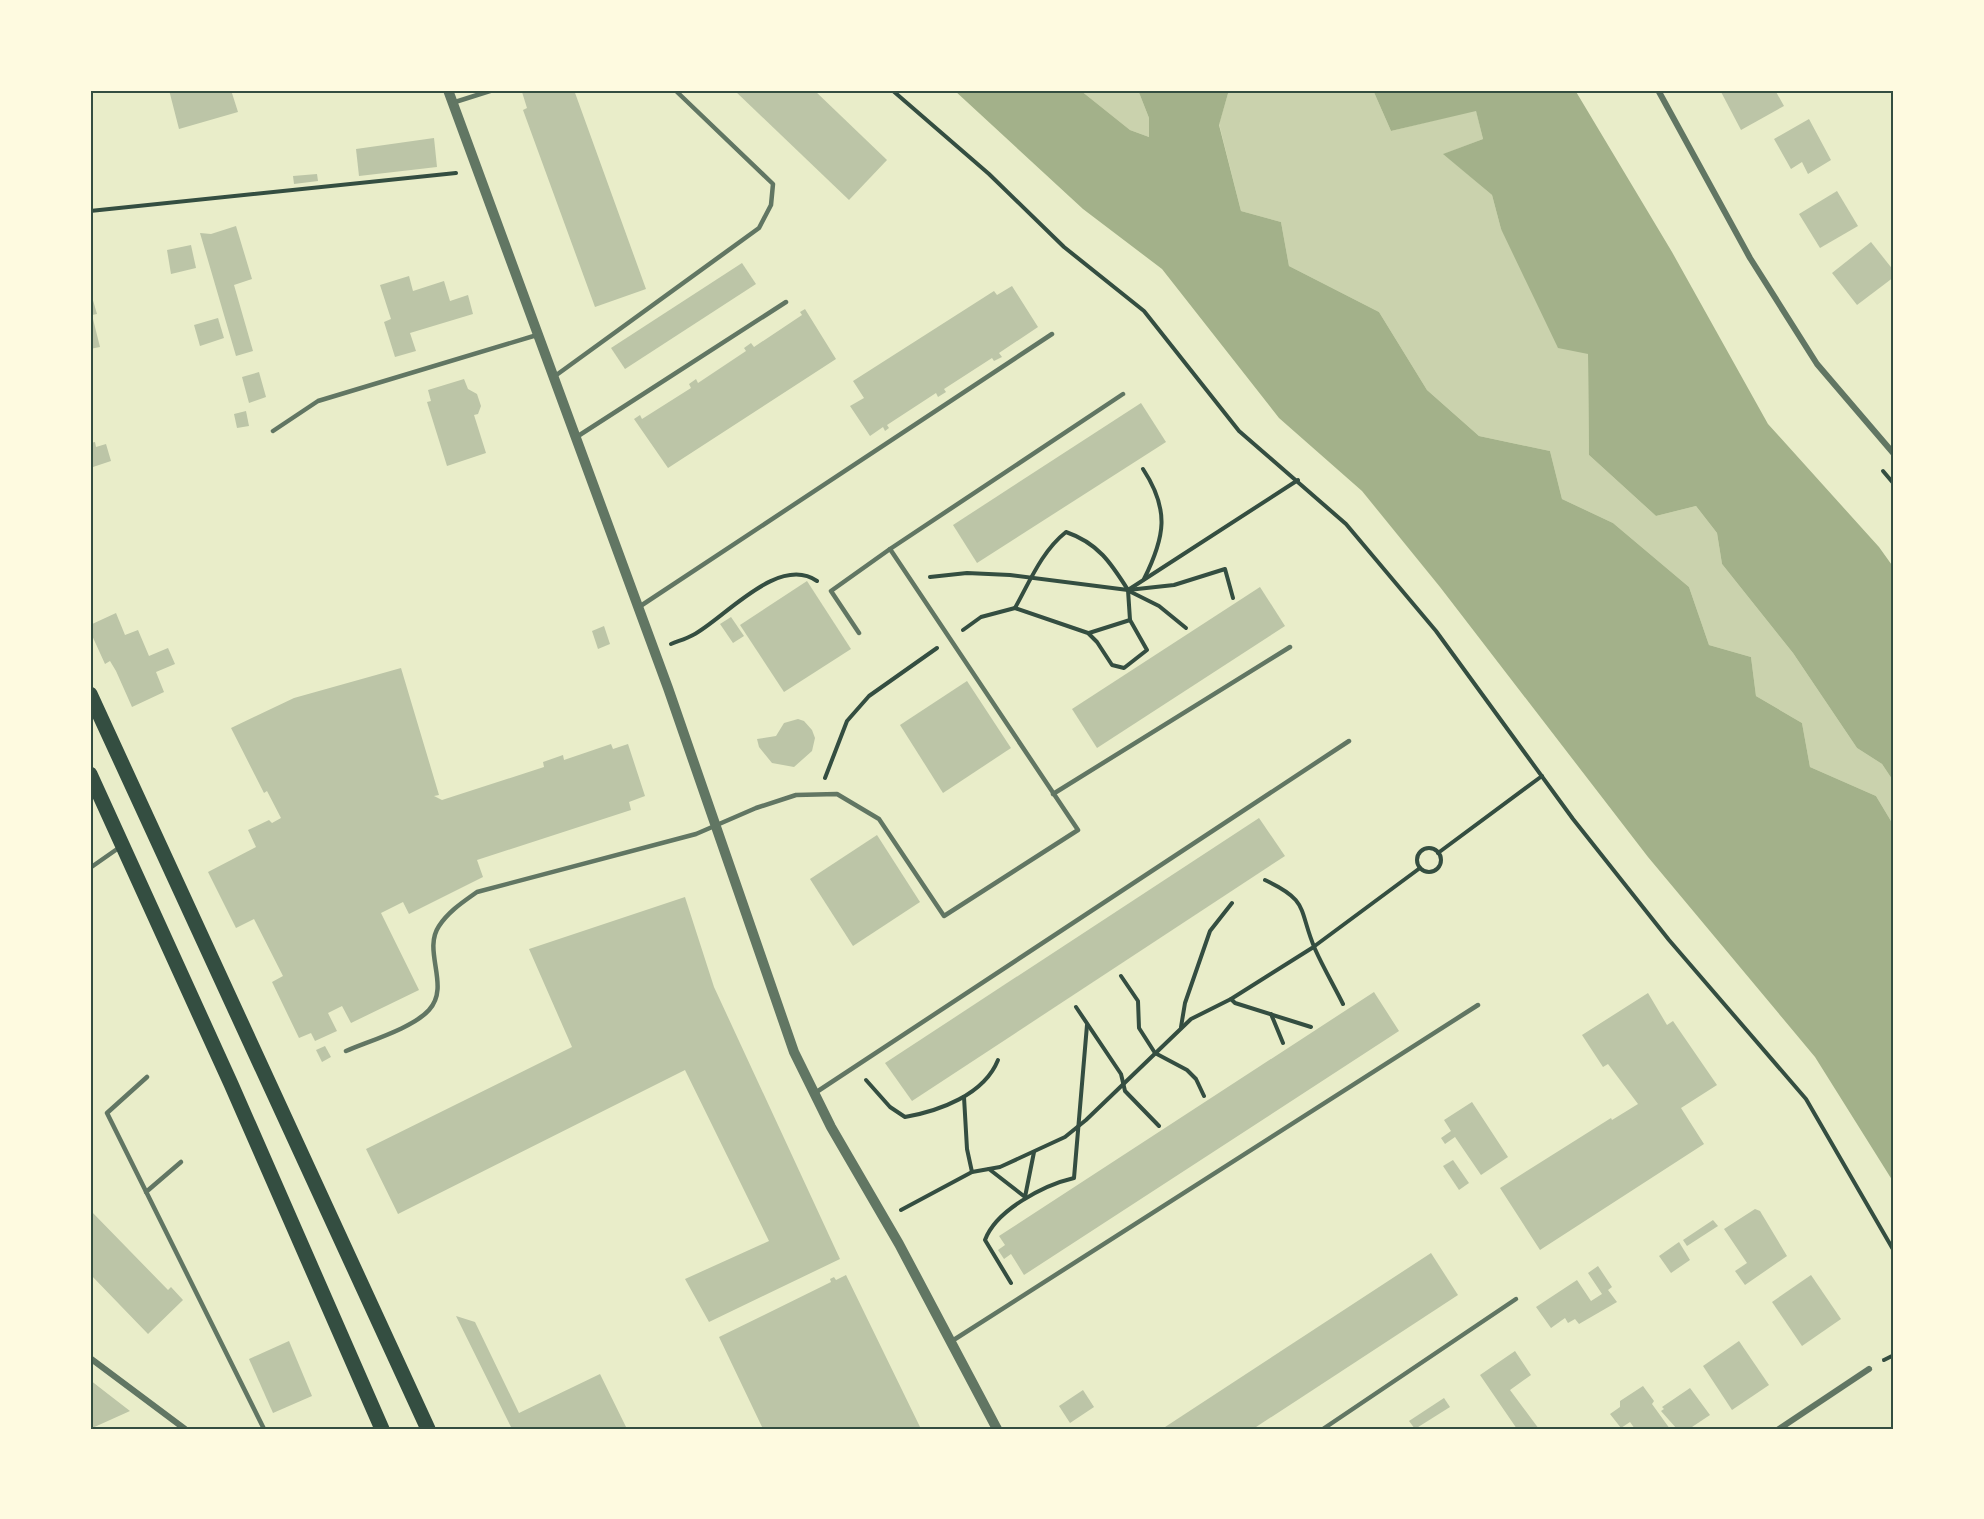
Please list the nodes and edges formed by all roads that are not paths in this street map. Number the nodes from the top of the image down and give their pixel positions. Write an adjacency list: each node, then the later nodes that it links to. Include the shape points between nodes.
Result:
1 (448, 90): 5 (street)
2 (493, 90): 5 (lane)
3 (675, 90): 9 (lane, via 773,184 771,205 759,228)
4 (1659, 90): 13 (street, via 1750,258 1817,364)
5 (452, 103): 8 (street)
6 (786, 302): 12 (lane)
7 (1052, 334): 15 (lane)
8 (537, 335): 9 (street); 11 (lane, via 318,401)
9 (553, 378): 12 (street)
10 (1123, 394): 14 (lane)
11 (273, 431)
12 (575, 438): 15 (street)
13 (1894, 454)
14 (890, 549): 16 (lane, via 831,591); 21 (lane)
15 (637, 608): 22 (street)
16 (859, 633)
17 (1290, 647): 21 (lane)
18 (90, 694): 38 (main road)
19 (1349, 741): 28 (lane)
20 (90, 774): 23 (main road)
21 (1053, 794): 22 (lane, via 1078,830 944,916 879,819 837,794 796,795 756,808)
22 (718, 827): 26 (lane, via 477,892 438,928 432,951 438,976 430,1010); 28 (street, via 794,1052)
23 (123, 846): 24 (lane); 37 (main road)
24 (90, 868)
25 (1478, 1005): 32 (lane)
26 (346, 1051)
27 (147, 1077): 30 (lane, via 107,1113)
28 (813, 1094): 32 (street)
29 (181, 1162): 30 (lane)
30 (146, 1192): 36 (lane)
31 (1516, 1299): 40 (lane)
32 (950, 1342): 39 (street)
33 (90, 1358): 35 (street)
34 (1869, 1369): 41 (street)
35 (185, 1429)
36 (264, 1429)
37 (382, 1429)
38 (428, 1429)
39 (997, 1429)
40 (1323, 1429)
41 (1779, 1429)

